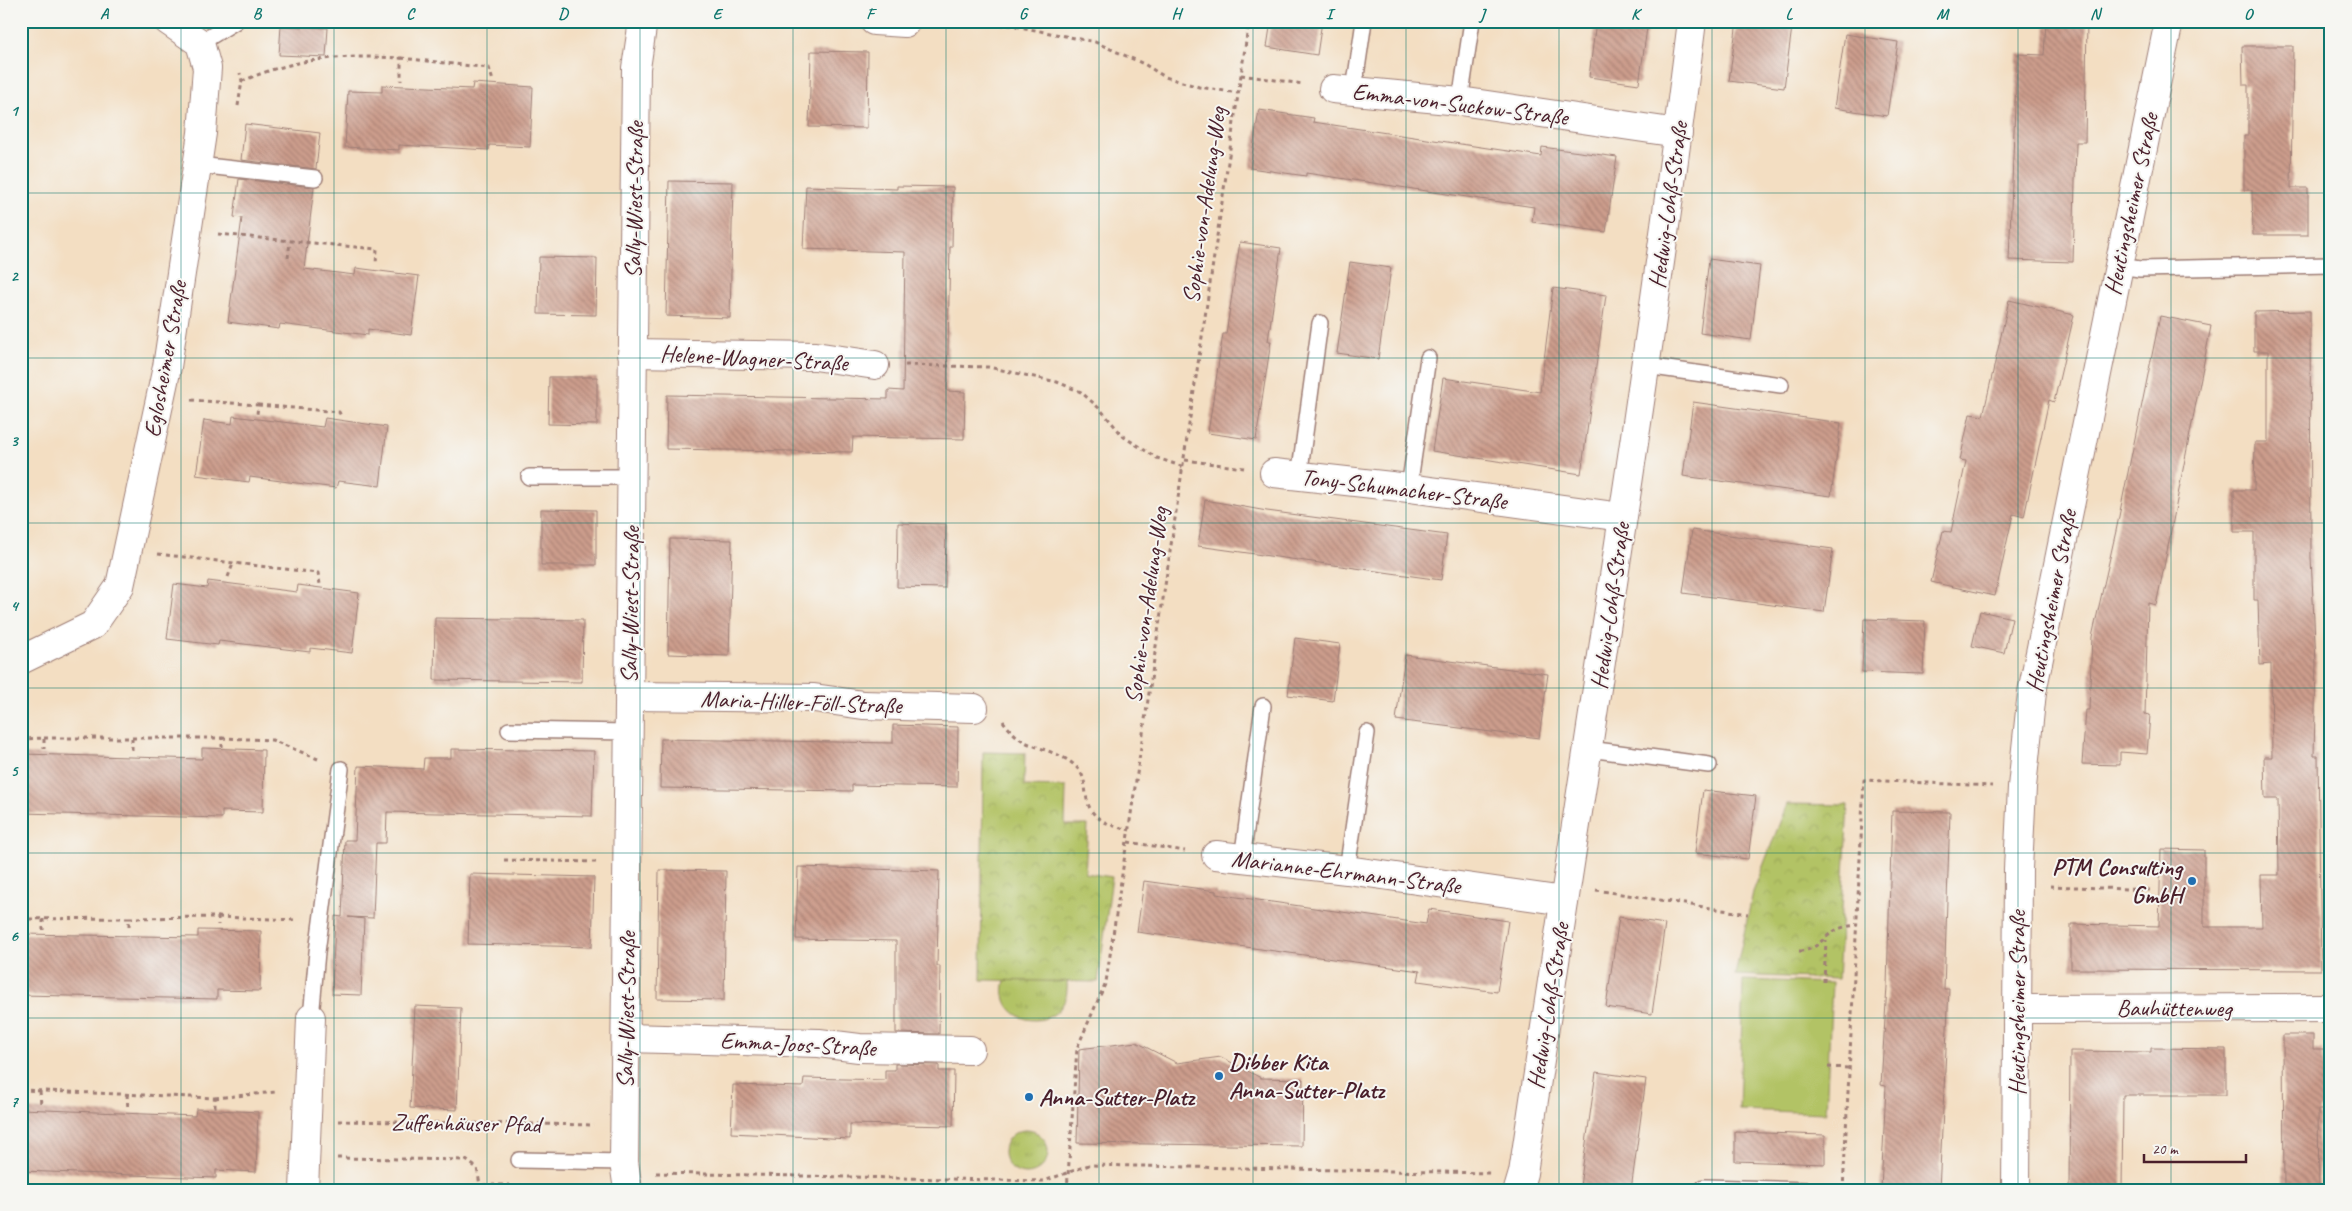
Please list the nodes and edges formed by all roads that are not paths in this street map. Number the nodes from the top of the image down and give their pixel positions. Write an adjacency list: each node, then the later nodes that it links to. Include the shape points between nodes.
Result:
1 (168, 21): 10 (street)
2 (236, 21): 10 (lane)
3 (643, 21): 19 (street, Sally-Wiest-Straße, via 636,68)
4 (874, 21): 9 (street)
5 (1364, 21): 11 (lane)
6 (1472, 21): 12 (lane)
7 (1692, 21): 13 (street, Hedwig-Lohß-Straße)
8 (2168, 21): 17 (street, Heutingsheimer Straße)
9 (905, 23)
10 (200, 43): 14 (street, Eglosheimer Straße, via 207,68)
11 (1344, 89): 12 (street, Emma-von-Suckow-Straße)
12 (1460, 101): 13 (street, Emma-von-Suckow-Straße)
13 (1678, 133): 22 (street, Hedwig-Lohß-Straße)
14 (198, 165): 15 (lane); 29 (street, Eglosheimer Straße, via 161,396 120,586 93,625)
15 (315, 178)
16 (2331, 265): 17 (lane, via 2140,270)
17 (2119, 266): 43 (street, Heutingsheimer Straße, via 2032,692 2022,787 2017,884)
18 (1320, 322): 24 (lane)
19 (632, 352): 21 (street, Helene-Wagner-Straße, via 815,356); 26 (street, Sally-Wiest-Straße)
20 (1428, 358): 27 (lane)
21 (875, 365)
22 (1646, 366): 23 (lane); 28 (street, Hedwig-Lohß-Straße)
23 (1781, 385)
24 (1286, 475): 27 (street, Tony-Schumacher-Straße)
25 (529, 477): 26 (lane)
26 (631, 477): 30 (street, Sally-Wiest-Straße)
27 (1409, 488): 28 (street, Tony-Schumacher-Straße)
28 (1622, 517): 36 (street, Hedwig-Lohß-Straße)
29 (21, 660)
30 (629, 696): 32 (street, Maria-Hiller-Föll-Straße, via 814,698 863,705); 34 (street, Sally-Wiest-Straße)
31 (1263, 706): 40 (lane)
32 (974, 708)
33 (509, 730): 34 (lane)
34 (629, 732): 46 (street, Sally-Wiest-Straße)
35 (1367, 734): 41 (lane)
36 (1589, 749): 37 (lane); 42 (street, Hedwig-Lohß-Straße)
37 (1709, 765)
38 (341, 769): 45 (lane)
39 (1216, 855): 40 (street, Marianne-Ehrmann-Straße)
40 (1242, 859): 41 (street, Marianne-Ehrmann-Straße)
41 (1347, 870): 42 (street, Marianne-Ehrmann-Straße)
42 (1565, 893): 50 (street, Hedwig-Lohß-Straße)
43 (2017, 1008): 44 (street, Bauhüttenweg); 54 (street, Heutingsheimer Straße)
44 (2331, 1008)
45 (311, 1018): 51 (street)
46 (626, 1038): 47 (street, Emma-Joos-Straße, via 819,1042 859,1048); 49 (street, Sally-Wiest-Straße)
47 (970, 1050)
48 (518, 1160): 49 (lane)
49 (625, 1175)
50 (1520, 1182)
51 (304, 1190)
52 (1704, 1190): 53 (lane, via 1704,1187)
53 (1809, 1190)
54 (2016, 1190)

